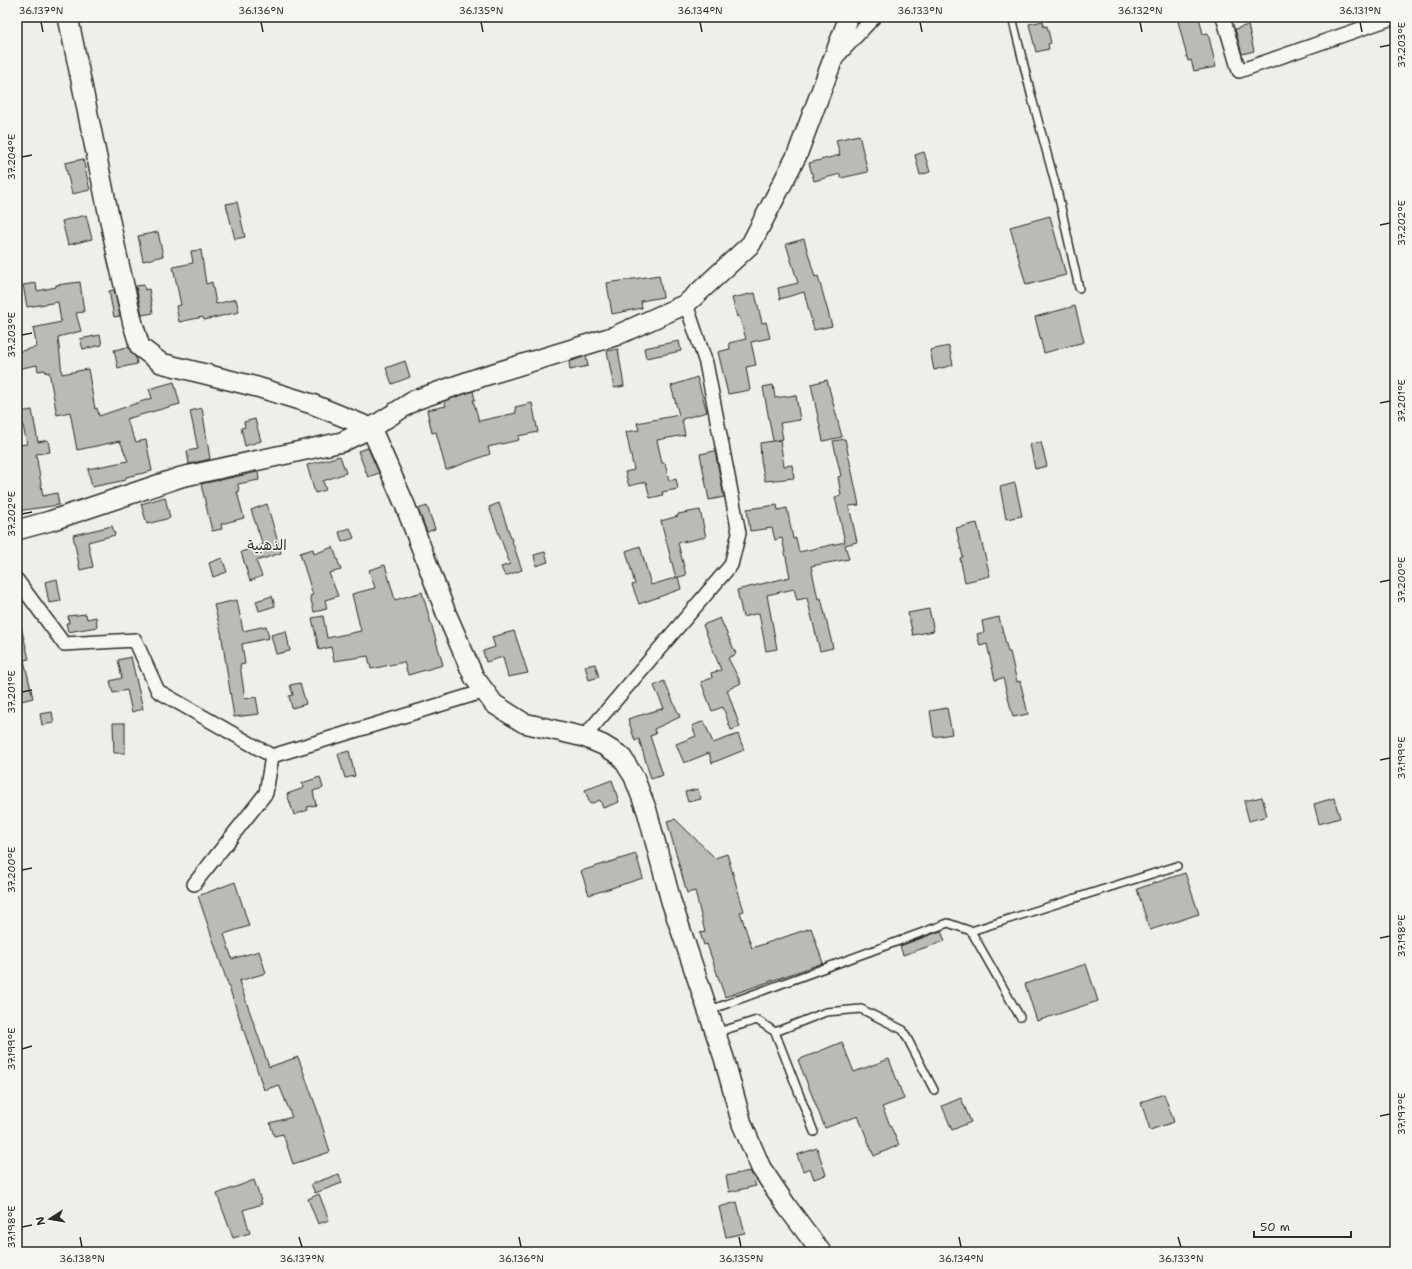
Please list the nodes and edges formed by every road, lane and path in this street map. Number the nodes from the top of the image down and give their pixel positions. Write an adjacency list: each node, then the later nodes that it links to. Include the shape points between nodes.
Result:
1 (68, 17): 10 (street, via 117,255 140,347 161,363 257,386)
2 (846, 17): 7 (street, via 847,22)
3 (874, 17): 7 (street)
4 (1012, 17): 8 (lane, via 1058,194)
5 (1222, 17): 6 (street, via 1240,71)
6 (1395, 17)
7 (832, 62): 9 (street, via 797,155 751,244)
8 (1078, 288)
9 (686, 304): 10 (street, via 615,336 415,400); 14 (street, via 706,363 739,533 731,565)
10 (372, 428): 11 (street, via 342,442 181,477); 13 (street, via 446,613 474,677)
11 (17, 530)
12 (17, 580): 15 (street, via 64,644 135,640 158,691)
13 (485, 692): 14 (street, via 494,704 524,723); 15 (street)
14 (584, 737): 19 (street, via 621,756 634,777 647,811 670,901)
15 (272, 756): 16 (street, via 266,793 194,884)
16 (231, 838)
17 (1177, 866): 18 (lane)
18 (971, 931): 19 (lane, via 948,923); 20 (lane)
19 (708, 1011): 22 (street)
20 (1020, 1017)
21 (775, 1032): 22 (lane, via 757,1020); 23 (lane, via 826,1012 861,1009 903,1030); 24 (lane)
22 (715, 1033): 25 (street, via 742,1124 761,1168)
23 (934, 1090)
24 (814, 1132)
25 (821, 1252)

